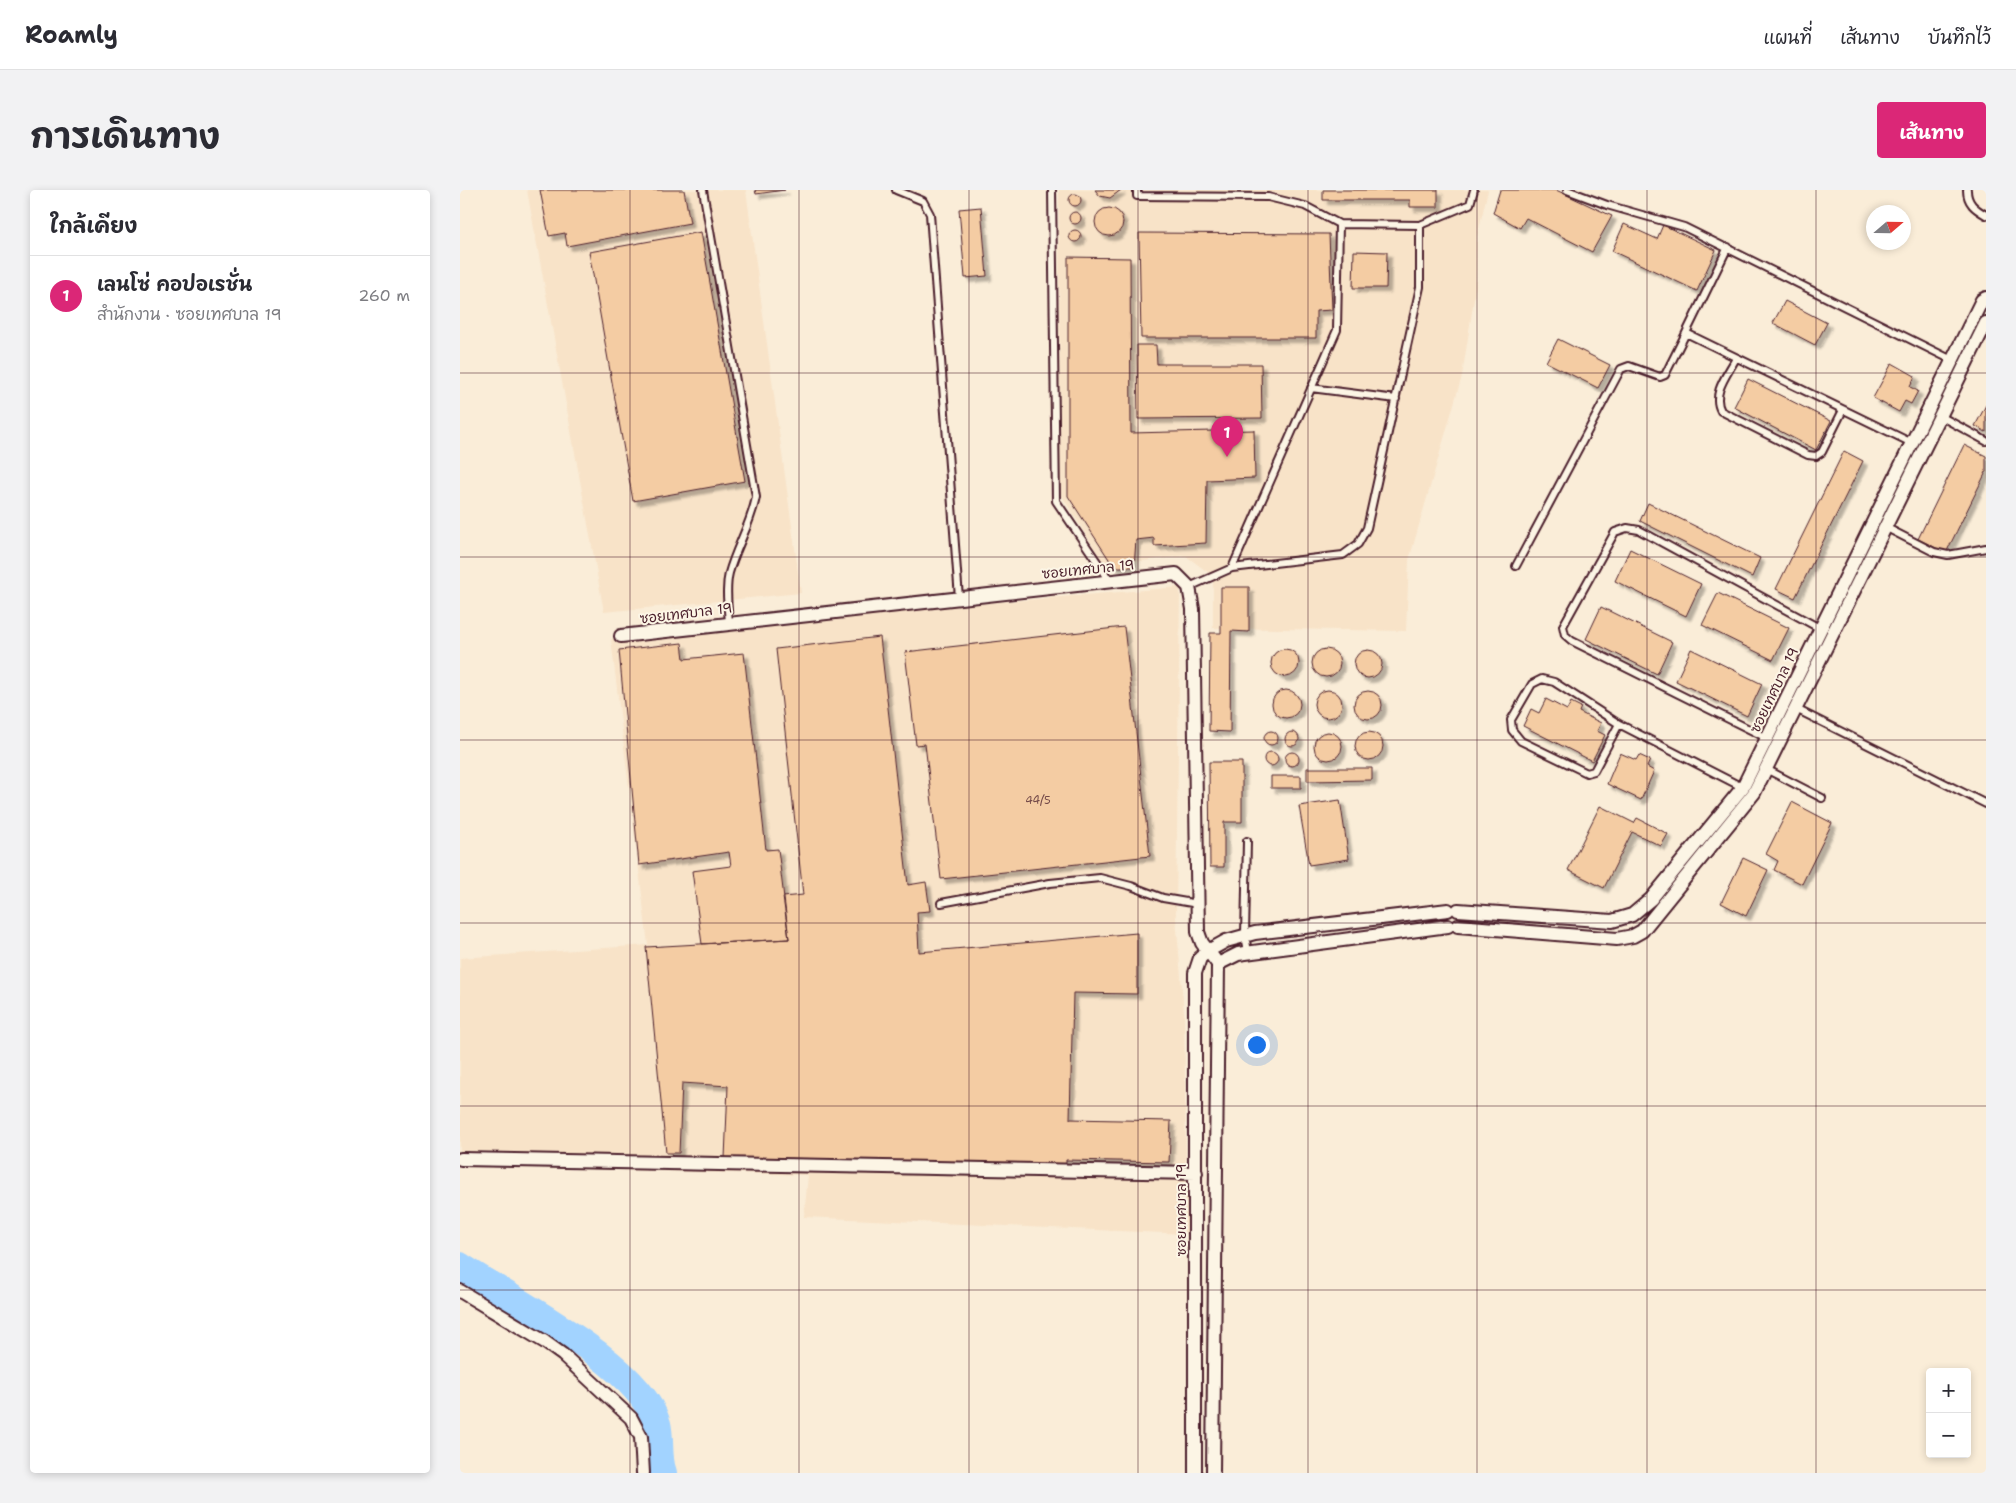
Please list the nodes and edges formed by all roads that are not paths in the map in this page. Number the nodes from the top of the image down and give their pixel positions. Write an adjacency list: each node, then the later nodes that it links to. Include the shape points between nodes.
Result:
1 (703, 190): 32 (lane, via 756,496 753,514 729,572)
2 (896, 190): 31 (lane, via 923,201 930,214)
3 (1052, 190): 29 (lane, via 1056,501)
4 (1137, 190): 9 (lane, via 1137,196 1268,197 1305,206)
5 (1474, 190): 10 (lane, via 1470,204)
6 (1567, 190): 11 (lane, via 1684,227)
7 (1967, 190): 8 (lane, via 1967,199)
8 (1986, 215)
9 (1339, 224): 10 (lane); 18 (lane, via 1337,330)
10 (1420, 225): 19 (lane, via 1420,287)
11 (1728, 247): 14 (lane); 16 (lane)
12 (1986, 298): 16 (street, ซอยเทศบาล 19, via 1982,300)
13 (1986, 323): 17 (street, ซอยเทศบาล 19)
14 (1686, 333): 15 (lane); 27 (lane, via 1665,375 1660,378 1629,366 1621,369)
15 (1736, 358): 20 (lane); 20 (lane, via 1717,394 1717,403 1722,411 1808,455 1816,456 1822,452)
16 (1952, 360): 17 (lane); 23 (street, ซอยเทศบาล 19)
17 (1964, 366): 21 (street, ซอยเทศบาล 19)
18 (1311, 388): 19 (lane); 28 (lane)
19 (1396, 399): 28 (lane, via 1367,528 1358,544 1343,555)
20 (1844, 410): 23 (lane)
21 (1940, 416): 22 (lane); 24 (street, ซอยเทศบาล 19)
22 (1986, 441)
23 (1912, 443): 24 (lane); 33 (street, ซอยเทศบาล 19)
24 (1923, 450): 25 (street, ซอยเทศบาล 19)
25 (1885, 527): 26 (lane, via 1934,552 1948,555); 35 (street, ซอยเทศบาล 19)
26 (1986, 548)
27 (1516, 566)
28 (1232, 568): 30 (lane)
29 (1110, 581): 30 (street, ซอยเทศบาล 19, via 1176,574); 31 (street, ซอยเทศบาล 19)
30 (1189, 587): 46 (street, via 1193,609)
31 (959, 598): 32 (street, ซอยเทศบาล 19)
32 (730, 623): 34 (street, ซอยเทศบาล 19)
33 (1820, 629): 35 (street, ซอยเทศบาล 19); 37 (lane, via 1639,530 1627,528 1615,532 1563,626 1565,635 1572,641)
34 (622, 636)
35 (1790, 706): 37 (street, ซอยเทศบาล 19); 38 (street, ซอยเทศบาล 19); 41 (lane)
36 (1619, 724): 36 (lane, via 1599,765 1587,773 1521,741 1512,730 1511,720 1532,684 1542,679 1554,682); 39 (lane)
37 (1767, 738): 39 (street, ซอยเทศบาล 19)
38 (1766, 769): 39 (street, ซอยเทศบาล 19); 40 (lane)
39 (1749, 790): 43 (street, ซอยเทศบาล 19); 44 (street, ซอยเทศบาล 19)
40 (1822, 798)
41 (1986, 804)
42 (1247, 841): 47 (lane)
43 (1676, 868): 44 (street); 47 (street, ซอยเทศบาล 19, via 1632,915 1612,921 1453,910)
44 (1687, 878): 49 (street, ซอยเทศบาล 19, via 1642,931 1617,939 1453,926)
45 (941, 903): 46 (lane, via 1050,883 1100,878 1163,898)
46 (1198, 904): 48 (street, via 1198,932)
47 (1245, 935): 48 (street, ซอยเทศบาล 19); 49 (lane)
48 (1208, 951): 50 (street); 52 (street, ซอยเทศบาล 19, via 1200,958 1194,974)
49 (1248, 952): 50 (street, ซอยเทศบาล 19, via 1226,958)
50 (1218, 964): 56 (street)
51 (461, 1159): 52 (street)
52 (1196, 1173): 55 (street, ซอยเทศบาล 19)
53 (460, 1291): 54 (street, via 563,1355 631,1418 641,1437)
54 (643, 1473)
55 (1195, 1473)
56 (1213, 1473)

